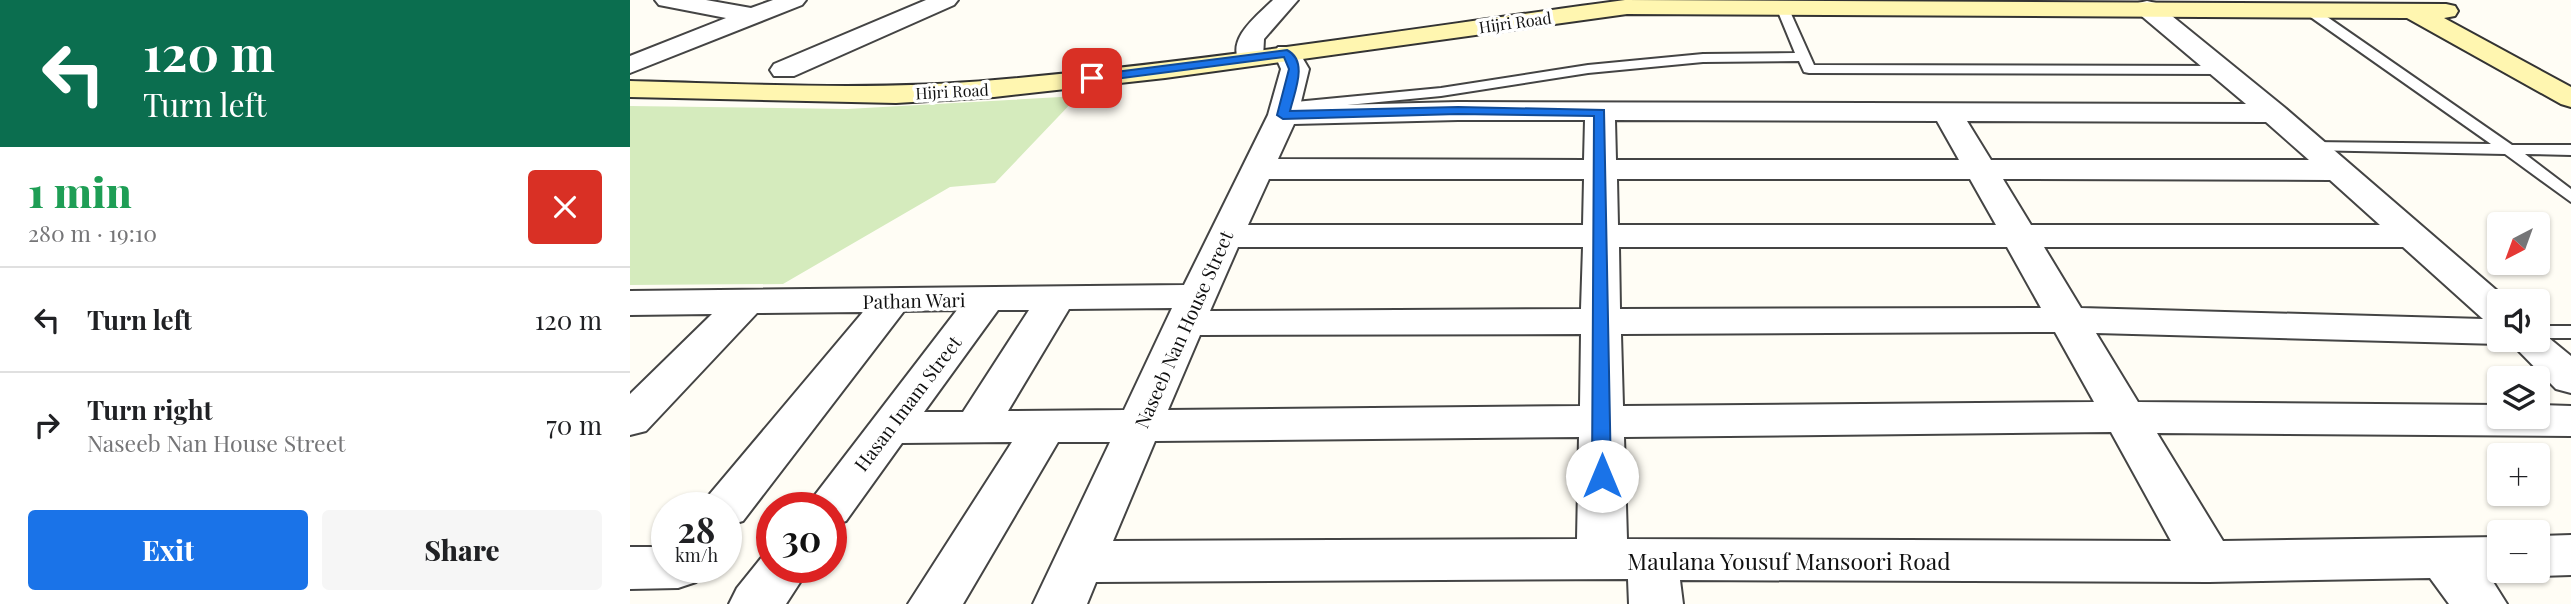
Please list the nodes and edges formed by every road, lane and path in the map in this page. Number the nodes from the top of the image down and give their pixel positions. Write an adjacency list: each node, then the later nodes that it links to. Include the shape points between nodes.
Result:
1 (667, 0): 10 (street)
2 (794, 0): 10 (street)
3 (946, 0): 16 (street)
4 (1286, 0): 11 (street)
5 (1544, 0): 11 (main road, Hijri Road)
6 (2418, 5): 9 (main road, Hijri Road); 18 (main road); 20 (main road)
7 (1783, 7): 8 (main road, Hijri Road); 11 (main road, Hijri Road, via 1627,7); 12 (lane)
8 (2147, 8): 9 (main road, Hijri Road); 17 (street)
9 (2306, 8): 26 (lane)
10 (753, 16): 13 (street)
11 (1263, 50): 14 (main road, Hijri Road, via 1116,54); 19 (main road, Hijri Road, via 994,89 896,94); 21 (street, Naseeb Nan House Street, via 1295,69)
12 (1804, 57): 17 (lane, via 1809,69); 21 (lane, via 1703,58 1588,69)
13 (630, 67): 16 (main road)
14 (925, 68)
15 (862, 69): 16 (main road)
16 (784, 70)
17 (2222, 70): 24 (street)
18 (2571, 77)
19 (630, 89)
20 (2571, 98)
21 (1284, 111): 23 (street); 28 (street, Naseeb Nan House Street)
22 (1947, 112): 23 (street); 24 (street); 30 (street)
23 (1600, 113): 29 (street)
24 (2274, 113): 25 (street)
25 (2310, 147): 26 (lane); 31 (street)
26 (2508, 149): 27 (lane); 32 (lane)
27 (2571, 150)
28 (1257, 169): 29 (street); 33 (street, Naseeb Nan House Street)
29 (1600, 170): 30 (street); 34 (street)
30 (1980, 170): 31 (street); 35 (street)
31 (2336, 170): 36 (street)
32 (2571, 197)
33 (1226, 236): 34 (street); 43 (street, Naseeb Nan House Street)
34 (1600, 236): 35 (street); 45 (street)
35 (2017, 236): 36 (street); 44 (street)
36 (2408, 236): 42 (street)
37 (1056, 298): 38 (street, Pathan Wari); 43 (street, Pathan Wari); 57 (street)
38 (986, 299): 39 (street, Pathan Wari); 58 (street, Hasan Imam Street)
39 (892, 301): 40 (street, Pathan Wari); 59 (street)
40 (746, 302): 41 (street, Pathan Wari); 52 (street)
41 (630, 303)
42 (2487, 303)
43 (1191, 310): 45 (street, Pathan Wari); 55 (street, Naseeb Nan House Street)
44 (2065, 320): 45 (street, Pathan Wari); 46 (street, Pathan Wari); 51 (street)
45 (1601, 323): 53 (street)
46 (2487, 332)
47 (2550, 332): 48 (lane)
48 (2571, 332)
49 (2542, 352): 50 (street)
50 (2571, 379)
51 (2123, 417): 53 (street); 54 (street); 65 (street)
52 (630, 420)
53 (1601, 421): 55 (street); 68 (street)
54 (2571, 421)
55 (1140, 424): 56 (street); 70 (street, Naseeb Nan House Street)
56 (1046, 425): 57 (street); 72 (street)
57 (975, 427): 58 (street)
58 (888, 428): 60 (street, Hasan Imam Street)
59 (739, 492)
60 (841, 492)
61 (2571, 555): 62 (street)
62 (2550, 556)
63 (2487, 557): 64 (street, Maulana Yousuf Mansoori Road)
64 (2444, 558): 65 (street, Maulana Yousuf Mansoori Road); 73 (street)
65 (2209, 562): 68 (street, Maulana Yousuf Mansoori Road)
66 (630, 568): 67 (street)
67 (651, 568)
68 (1637, 574): 70 (street, Maulana Yousuf Mansoori Road)
69 (772, 583): 71 (street)
70 (1069, 583)
71 (756, 604)
72 (935, 604)
73 (2480, 604)

